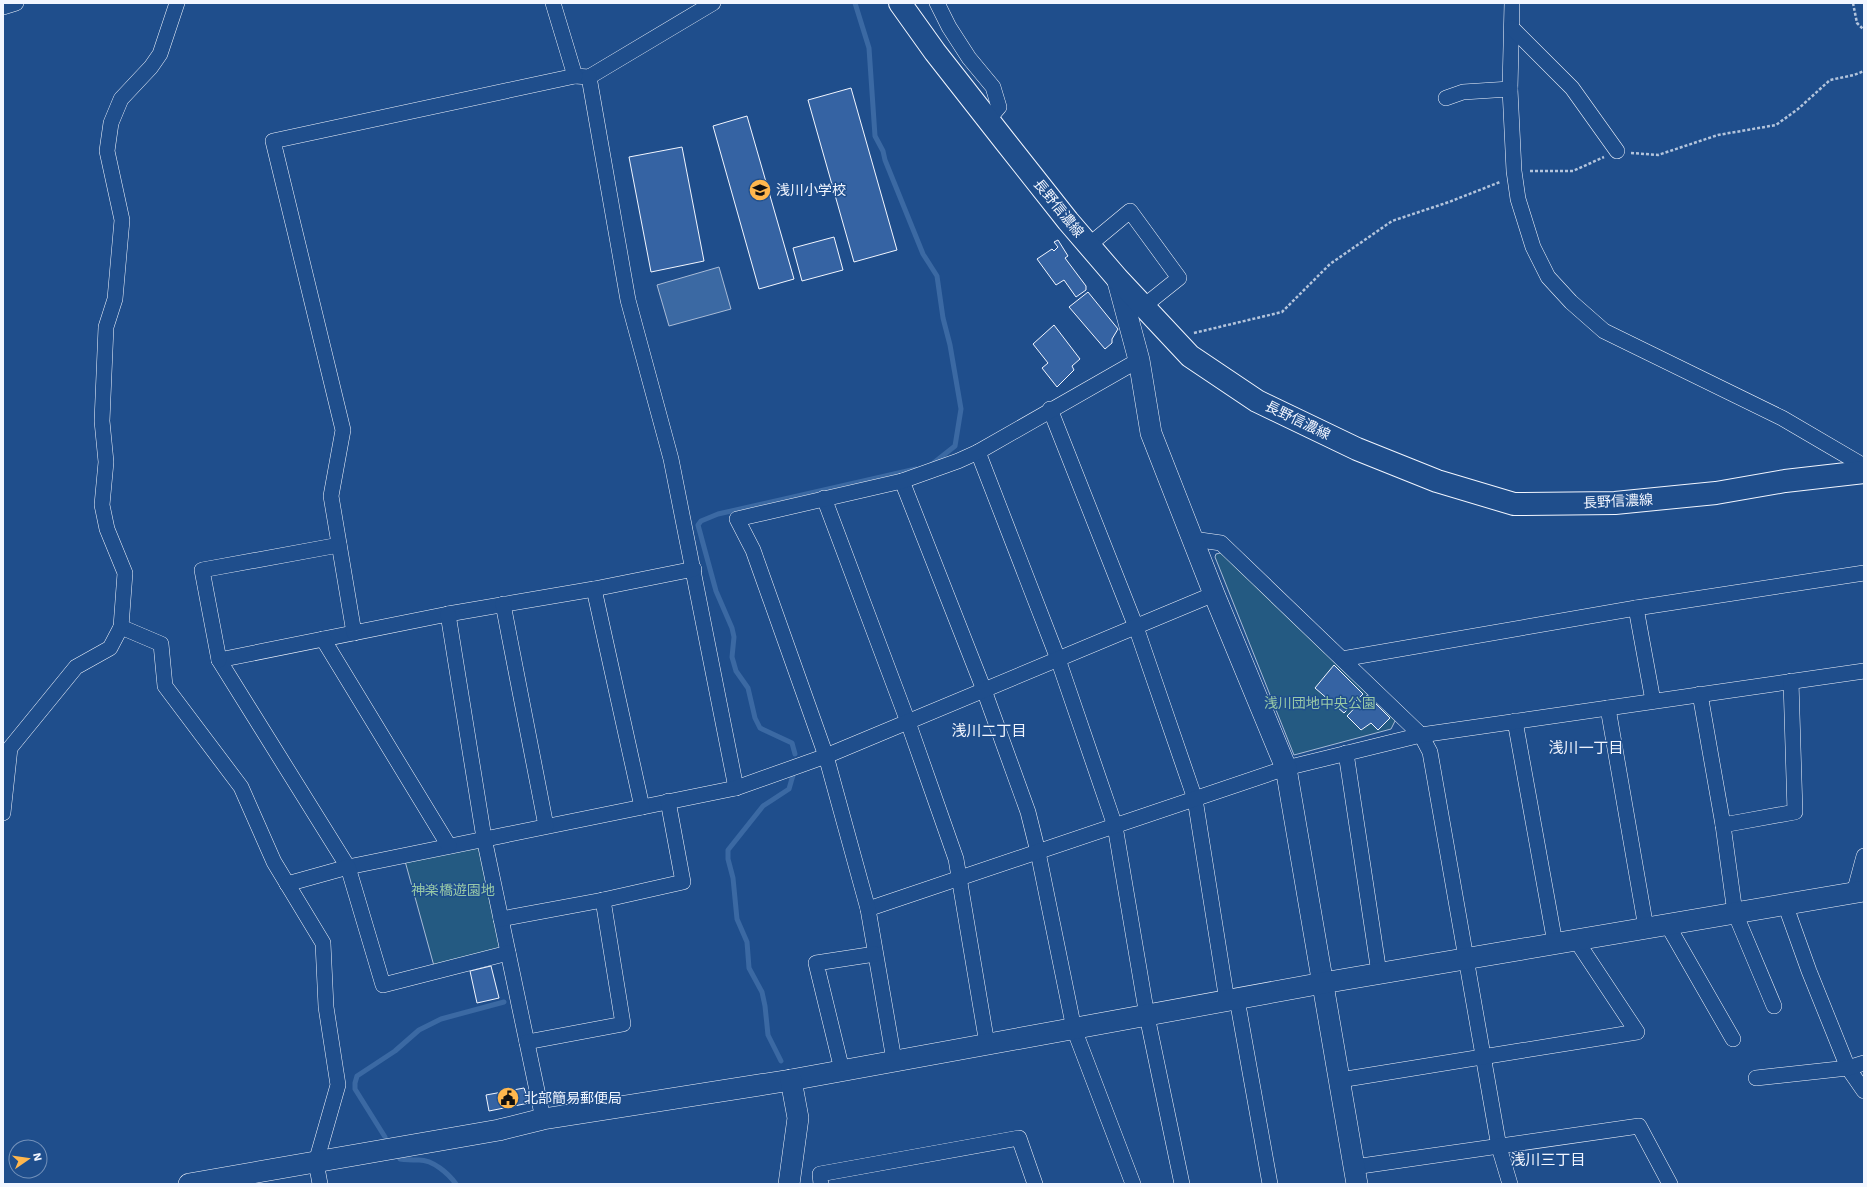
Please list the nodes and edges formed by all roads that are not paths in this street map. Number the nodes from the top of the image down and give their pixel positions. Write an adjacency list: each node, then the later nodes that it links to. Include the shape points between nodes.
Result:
1 (16, 3): 8 (street)
2 (177, 3): 35 (street, via 160,54 120,99 111,123 107,151 122,220 115,299 106,327 102,421 106,462 102,505 107,529 125,573)
3 (553, 3): 10 (street)
4 (713, 3): 10 (street)
5 (900, 3): 13 (main road, 長野信濃線)
6 (937, 3): 13 (street, via 969,58 993,87 999,107)
7 (1512, 3): 9 (street)
8 (3, 7)
9 (1512, 28): 11 (street); 14 (street, via 1572,88)
10 (582, 77): 26 (street, via 273,141 343,430 330,496); 27 (street, via 628,300 671,459)
11 (1510, 89): 12 (street, via 1463,92); 21 (street, via 1518,199 1532,247 1548,277 1571,302 1604,331 1782,418)
12 (1446, 98)
13 (988, 120): 15 (main road, 長野信濃線)
14 (1617, 151)
15 (1089, 245): 16 (main road, 長野信濃線); 17 (street, via 1130,211 1179,278)
16 (1117, 278): 17 (main road, 長野信濃線); 18 (street)
17 (1144, 306): 22 (main road, 長野信濃線, via 1190,356 1257,401 1357,448 1437,481 1514,504 1615,503 1716,493 1785,481)
18 (1139, 360): 19 (street); 25 (street, via 1151,432)
19 (1050, 409): 20 (street); 34 (street)
20 (978, 452): 23 (street); 38 (street)
21 (1864, 466)
22 (1864, 472)
23 (902, 481): 24 (street); 43 (street)
24 (824, 498): 48 (street); 51 (street, via 737,519 753,550)
25 (1193, 539): 30 (street); 39 (street, via 1221,543)
26 (339, 545): 36 (street); 40 (street, via 202,570)
27 (694, 569): 29 (street); 53 (street)
28 (1864, 574): 32 (street)
29 (594, 589): 31 (street); 56 (street)
30 (1214, 594): 34 (street); 52 (street)
31 (503, 604): 33 (street); 59 (street)
32 (1636, 608): 39 (street); 45 (street)
33 (448, 614): 36 (street); 61 (street)
34 (1136, 627): 38 (street); 54 (street)
35 (121, 628): 57 (street, via 110,648 76,667 10,748); 67 (street, via 161,644 165,686 241,787 274,862)
36 (354, 633): 37 (street)
37 (323, 639): 40 (street); 62 (street)
38 (1058, 659): 43 (street); 60 (street)
39 (1342, 659): 49 (street)
40 (219, 660): 65 (street)
41 (1864, 671): 42 (street)
42 (1791, 681): 44 (street); 58 (street, via 1795,812)
43 (984, 690): 48 (street); 63 (street, via 1028,812)
44 (1700, 694): 45 (street); 58 (street)
45 (1653, 701): 46 (street)
46 (1608, 708): 47 (street); 75 (street)
47 (1515, 721): 49 (street); 77 (street)
48 (908, 722): 51 (street); 66 (street, via 956,859)
49 (1420, 735): 50 (street); 80 (street, via 1430,752)
50 (1346, 753): 52 (street); 81 (street)
51 (826, 756): 53 (street); 71 (street)
52 (1286, 768): 54 (street); 82 (street)
53 (736, 788): 55 (street)
54 (1195, 799): 60 (street); 83 (street)
55 (668, 801): 56 (street); 69 (street, via 683,882)
56 (642, 806): 59 (street)
57 (3, 813)
58 (1723, 825): 72 (street)
59 (546, 826): 61 (street)
60 (1115, 826): 63 (street); 85 (street)
61 (484, 838): 62 (street); 73 (street)
62 (449, 846): 65 (street)
63 (1038, 852): 66 (street); 86 (street)
64 (1864, 856): 68 (street)
65 (348, 867): 67 (street); 78 (street, via 383,985)
66 (958, 879): 71 (street); 89 (street)
67 (288, 884): 101 (street, via 323,943 326,1007 338,1085)
68 (1859, 892): 70 (street)
69 (604, 900): 73 (street); 88 (street, via 623,1024)
70 (1785, 904): 72 (street); 93 (street)
71 (868, 910): 79 (street)
72 (1735, 913): 74 (street); 84 (street)
73 (501, 919): 78 (street)
74 (1667, 924): 75 (street); 87 (street)
75 (1646, 928): 76 (street)
76 (1576, 940): 77 (street); 90 (street, via 1637,1032)
77 (1555, 943): 80 (street)
78 (508, 953): 88 (street)
79 (875, 954): 91 (street); 94 (street, via 816,963)
80 (1466, 958): 81 (street); 90 (street)
81 (1379, 973): 82 (street)
82 (1323, 983): 83 (street); 97 (street)
83 (1232, 1000): 85 (street); 110 (street)
84 (1774, 1006)
85 (1147, 1016): 86 (street); 109 (street)
86 (1074, 1029): 89 (street); 108 (street)
87 (1733, 1040)
88 (527, 1042): 99 (street)
89 (987, 1044): 91 (street)
90 (1483, 1056): 97 (street); 100 (street)
91 (894, 1060): 94 (street)
92 (1864, 1063): 93 (street)
93 (1848, 1068): 95 (street); 98 (street)
94 (842, 1070): 96 (street)
95 (1756, 1078)
96 (791, 1080): 99 (street); 105 (street, via 798,1118)
97 (1340, 1080): 102 (street)
98 (1864, 1091)
99 (543, 1119): 101 (street, via 499,1130)
100 (1499, 1147): 102 (street); 111 (street); 112 (street, via 1639,1126)
101 (316, 1162): 103 (street); 104 (street)
102 (1356, 1176)
103 (189, 1184)
104 (320, 1184)
105 (789, 1184)
106 (821, 1184): 107 (street, via 820,1174 1019,1138)
107 (1035, 1184)
108 (1133, 1184)
109 (1182, 1184)
110 (1270, 1184)
111 (1510, 1184)
112 (1670, 1184)

